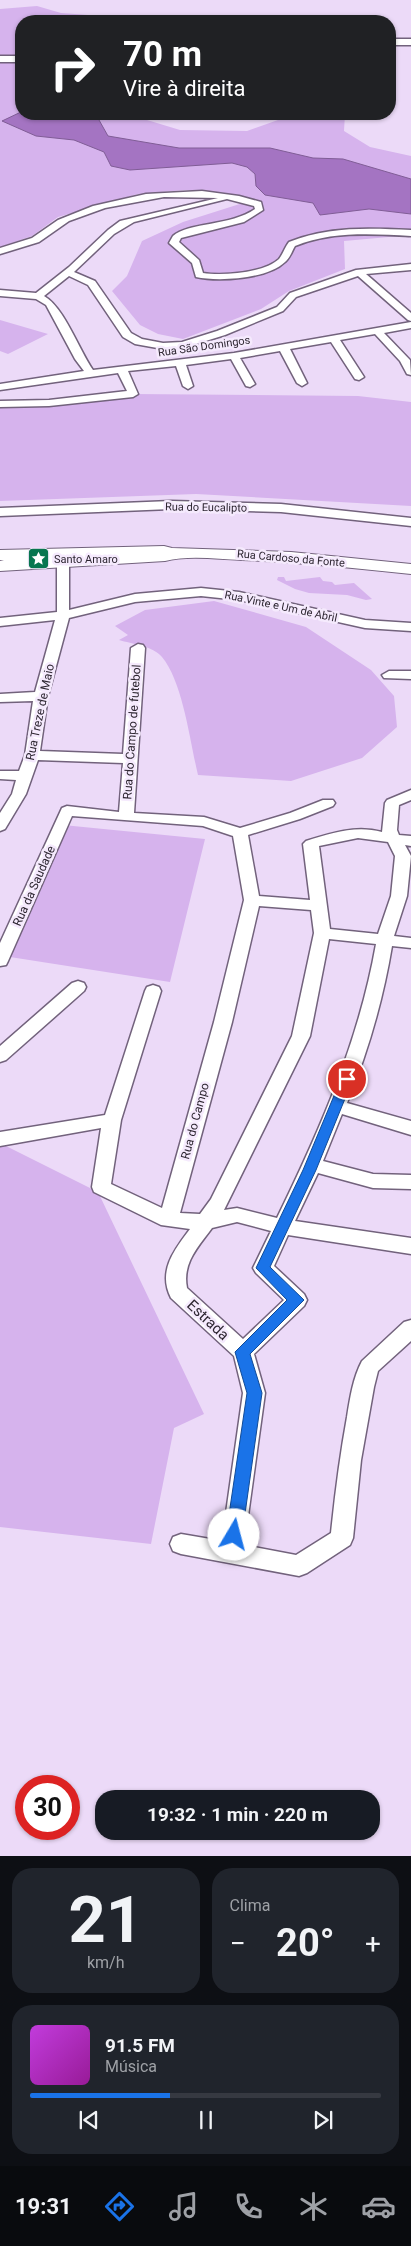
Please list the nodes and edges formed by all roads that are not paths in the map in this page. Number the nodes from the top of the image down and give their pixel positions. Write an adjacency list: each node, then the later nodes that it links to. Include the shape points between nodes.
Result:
1 (396, 42): 2 (main road)
2 (411, 42)
3 (0, 59): 4 (main road)
4 (15, 59)
5 (235, 196): 6 (street, via 258,204 259,210 250,217 193,229 177,236 174,243 196,262 199,275 211,278 271,268 284,258 292,244 311,237 367,231); 7 (street, via 179,193 126,200 87,211 60,222 27,244); 10 (street, via 120,224)
6 (411, 233)
7 (0, 251)
8 (411, 267): 9 (street)
9 (359, 272): 10 (street, via 293,295 280,309 221,333 183,345 163,346 138,342 127,335 92,283); 13 (street)
10 (68, 273): 12 (street)
11 (0, 293): 12 (street)
12 (38, 296): 19 (street, via 50,303)
13 (411, 318)
14 (411, 325): 15 (street, Rua São Domingos)
15 (378, 332): 16 (street, Rua São Domingos); 22 (street, via 405,360)
16 (333, 338): 17 (street, Rua São Domingos); 25 (street)
17 (283, 346): 18 (street, Rua São Domingos); 27 (street)
18 (234, 356): 20 (street, Rua São Domingos); 28 (street)
19 (80, 359): 23 (street); 26 (street)
20 (181, 364): 21 (street, Rua São Domingos); 29 (street)
21 (122, 369): 23 (street, Rua São Domingos); 31 (street, via 133,394)
22 (411, 372)
23 (91, 374): 31 (street, Rua São Domingos)
24 (0, 376): 30 (street)
25 (359, 377)
26 (44, 381): 30 (street, Rua São Domingos); 31 (street, Rua São Domingos)
27 (302, 383)
28 (250, 384)
29 (188, 386)
30 (3, 387)
31 (79, 388): 32 (street, via 49,403)
32 (0, 404)
33 (0, 512): 34 (street, Rua do Eucalipto, via 171,505 281,508)
34 (411, 522)
35 (0, 555): 36 (main road, Rua Cardoso da Fonte)
36 (63, 557): 37 (main road, Rua Cardoso da Fonte); 38 (main road, Rua Cardoso da Fonte, via 223,552); 39 (street, Rua Treze de Maio)
37 (0, 566)
38 (411, 569)
39 (63, 615): 40 (street, Rua Vinte e Um de Abril); 41 (street, Rua Vinte e Um de Abril, via 135,598 201,592 238,596 365,624); 45 (street, Rua Treze de Maio)
40 (0, 622)
41 (411, 628)
42 (138, 648): 48 (street, Rua do Campo de futebol)
43 (389, 674): 44 (street)
44 (411, 675)
45 (41, 696): 46 (street); 47 (street, Rua Treze de Maio)
46 (0, 698)
47 (32, 755): 48 (street); 50 (street, Rua Treze de Maio)
48 (129, 759): 53 (street, Rua do Campo de futebol)
49 (0, 775): 50 (street)
50 (26, 776): 54 (street, Rua Treze de Maio)
51 (411, 794): 56 (street, via 392,803 389,830)
52 (328, 803): 55 (street)
53 (126, 817): 55 (street, via 204,822); 63 (street, Rua da Saudade, via 67,811)
54 (0, 826)
55 (240, 832): 58 (street)
56 (394, 840): 57 (street); 59 (street, via 371,834 336,836 311,844); 61 (street, via 403,856 399,896)
57 (411, 841)
58 (252, 900): 59 (street); 73 (street, Rua do Campo, via 223,1022)
59 (319, 906): 60 (street)
60 (322, 934): 61 (street); 74 (street, via 301,1036 219,1203)
61 (386, 939): 62 (street); 67 (street, via 377,985 353,1066)
62 (411, 943)
63 (1, 959)
64 (78, 987): 66 (street)
65 (153, 991): 68 (street)
66 (0, 1056)
67 (336, 1106): 69 (street); 71 (street)
68 (112, 1120): 70 (street); 73 (street, via 101,1187)
69 (411, 1128)
70 (0, 1138)
71 (312, 1164): 72 (street, via 373,1181); 75 (street)
72 (411, 1182)
73 (168, 1220): 74 (street)
74 (204, 1222): 75 (street, via 237,1215); 77 (street)
75 (282, 1226): 76 (street); 79 (street, via 263,1268 296,1300)
76 (411, 1246)
77 (180, 1257): 79 (street, Estrada, via 175,1277 178,1292)
78 (411, 1328): 81 (street, via 370,1367 350,1460 342,1538 299,1566)
79 (243, 1352): 81 (street, via 254,1393)
80 (180, 1544): 81 (street)
81 (232, 1552)

